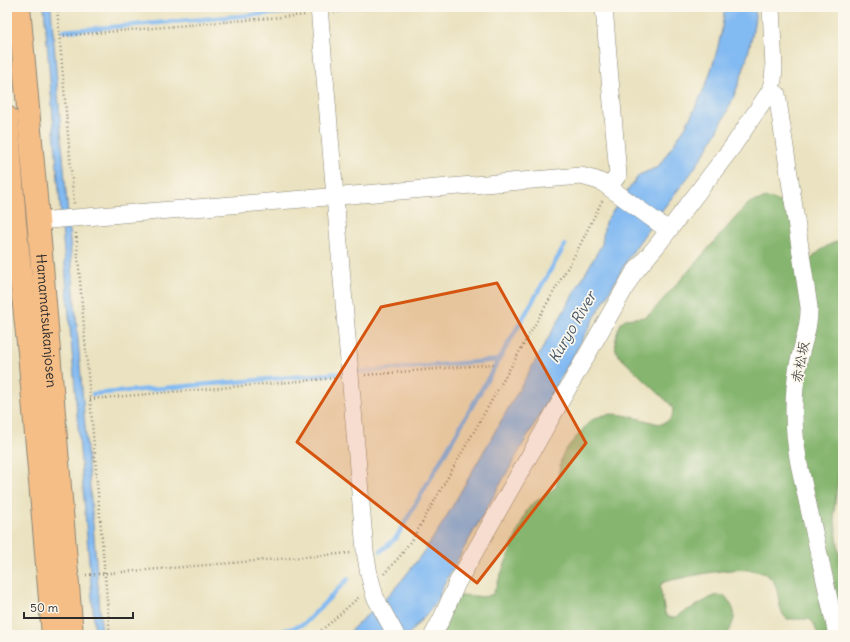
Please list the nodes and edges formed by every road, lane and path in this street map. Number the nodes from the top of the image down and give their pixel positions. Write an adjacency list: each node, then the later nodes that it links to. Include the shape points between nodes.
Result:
1 (20, 7): 12 (main road, Hamamatsukanjosen)
2 (57, 7): 7 (path)
3 (397, 7): 6 (path)
4 (604, 7): 10 (street, via 618,175)
5 (771, 7): 8 (street, via 774,80)
6 (320, 10): 7 (path); 11 (street)
7 (60, 36): 12 (path)
8 (770, 91): 13 (street, via 738,139); 27 (street, 赤松坂, via 777,94 809,307 808,327 795,385 796,444)
9 (7, 117): 21 (main road, Hamamatsukanjosen)
10 (610, 189): 11 (street, via 589,177 573,176); 13 (street); 20 (path, via 416,532)
11 (335, 196): 12 (street); 15 (street)
12 (61, 219): 16 (path); 22 (main road, Hamamatsukanjosen)
13 (664, 228): 26 (street, via 628,282 457,583)
14 (494, 364): 15 (path)
15 (350, 377): 16 (path); 17 (street)
16 (90, 399): 18 (path)
17 (365, 551): 18 (path); 20 (street, via 368,574)
18 (103, 574): 19 (path); 23 (path)
19 (86, 575)
20 (374, 591): 24 (path); 25 (street)
21 (53, 635)
22 (72, 635)
23 (110, 635)
24 (315, 635)
25 (396, 635)
26 (433, 635)
27 (838, 635)

